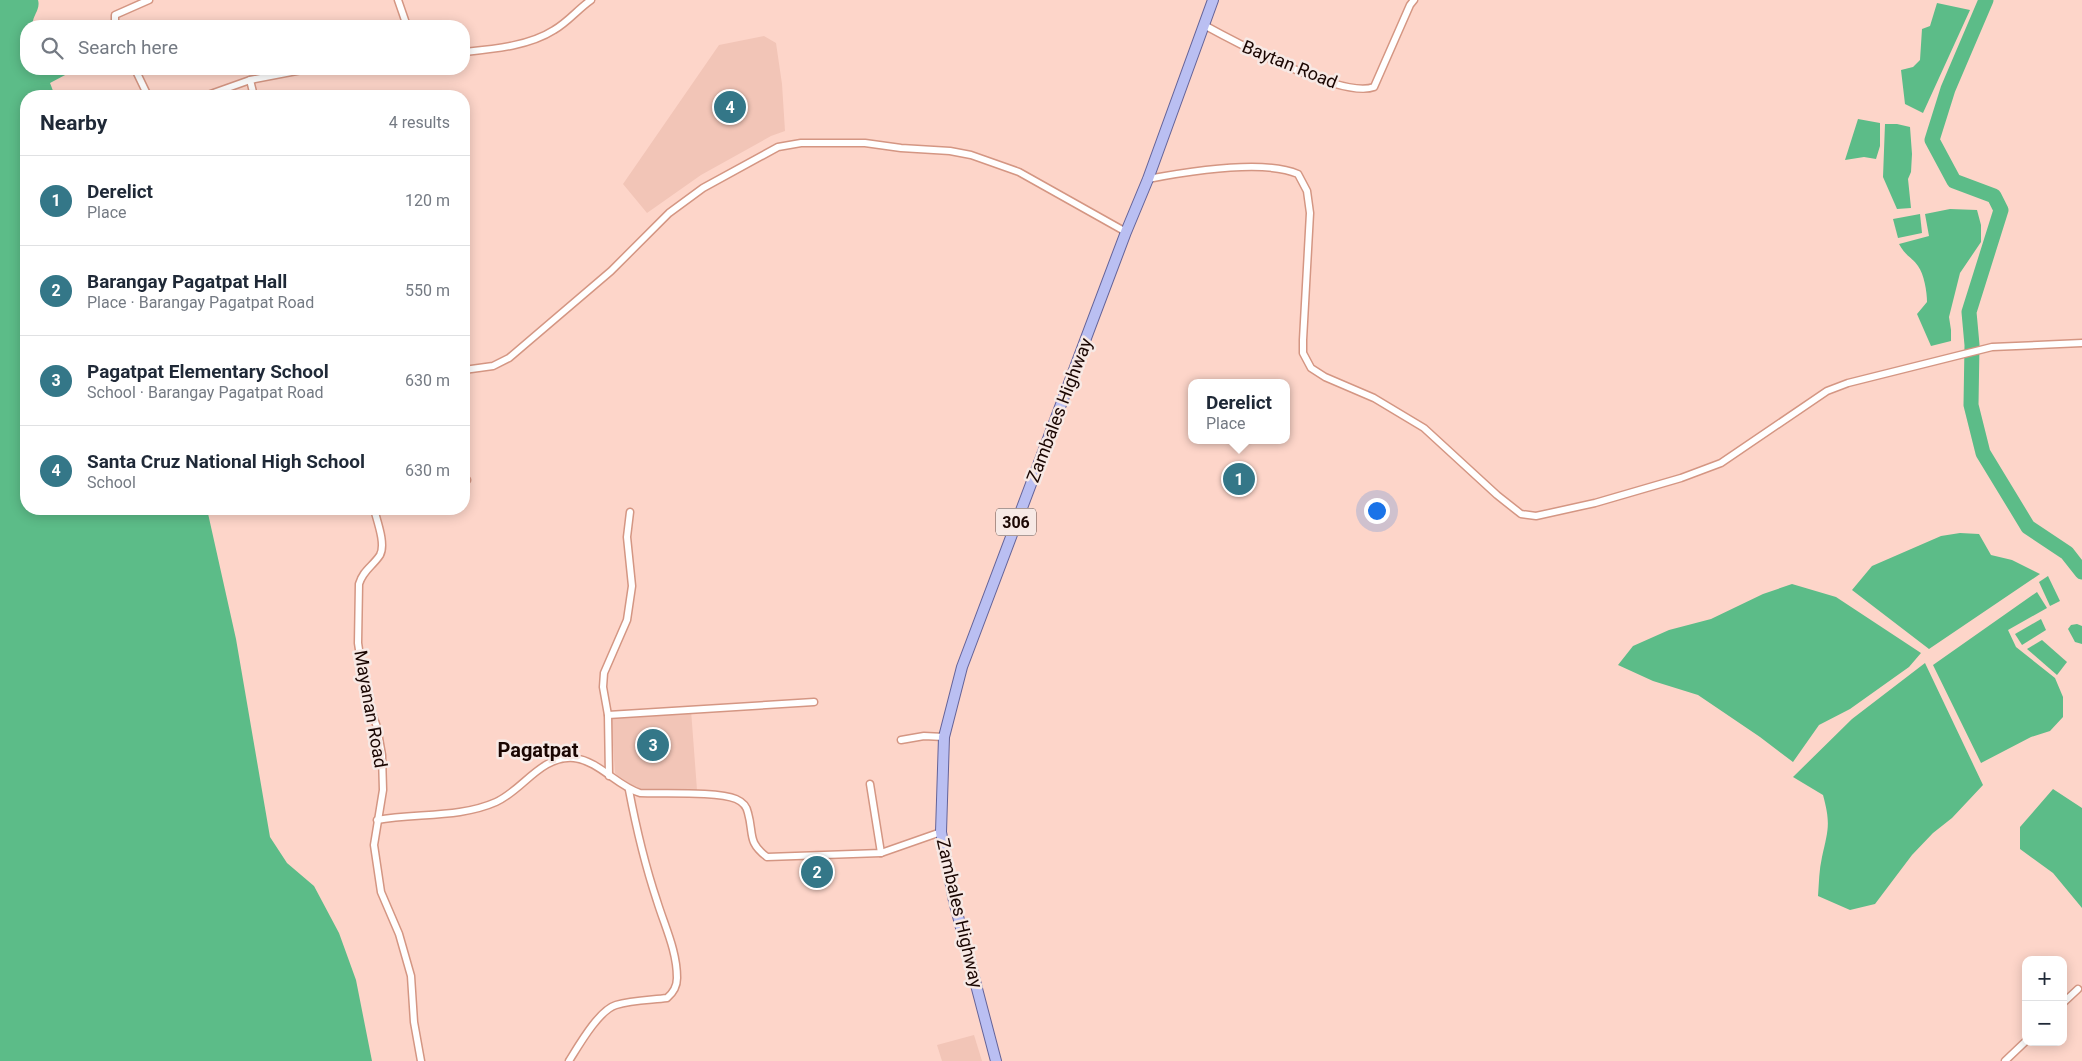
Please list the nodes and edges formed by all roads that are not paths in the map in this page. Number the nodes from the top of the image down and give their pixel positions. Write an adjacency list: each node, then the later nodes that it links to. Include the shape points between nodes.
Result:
1 (149, 0): 6 (street, via 115,15)
2 (398, 0): 7 (street)
3 (591, 0): 9 (street, via 542,37)
4 (1213, 0): 8 (main road, Zambales Highway / 306)
5 (1414, 0): 8 (street, Baytan Road, via 1374,87 1367,90 1334,83 1278,62)
6 (114, 20)
7 (405, 20)
8 (1204, 25): 16 (main road, Zambales Highway / 306)
9 (470, 51)
10 (138, 75): 13 (street)
11 (275, 75): 12 (street)
12 (250, 80): 14 (street); 15 (street)
13 (145, 90)
14 (222, 90)
15 (252, 90)
16 (1148, 179): 17 (main road, Zambales Highway / 306); 18 (street, via 1233,168 1279,168 1298,174 1307,191 1310,214 1303,340 1306,361 1325,377 1374,398 1424,428 1521,514 1536,516 1586,505 1721,463 1828,391 1848,383 1992,347)
17 (1126, 232): 19 (street, via 1019,172 972,155 865,143 801,143 778,147 703,188 669,213 611,271 509,358 493,366); 24 (main road, Zambales Highway / 306, via 962,668)
18 (2082, 343)
19 (470, 369)
20 (630, 512): 23 (street, via 627,538 632,586 627,620 604,673)
21 (375, 515): 29 (street, Mayanan Road, via 382,546 380,555 362,574 359,584 358,643 366,696 377,727 382,755 384,790)
22 (814, 702): 23 (street)
23 (608, 715): 26 (street)
24 (944, 737): 25 (street); 30 (main road, Zambales Highway / 306)
25 (901, 740)
26 (609, 776): 28 (street); 29 (street, via 577,758 567,758 541,768 499,801 475,811)
27 (870, 784): 31 (street)
28 (629, 790): 31 (street, via 736,799 744,804 748,813 753,844 767,857); 36 (street, via 675,958 677,981 667,998 616,1005 606,1011)
29 (377, 820): 35 (street, Mayanan Road, via 374,845 381,892 399,934 411,976)
30 (941, 832): 31 (street); 37 (main road, Zambales Highway / 306, via 954,901)
31 (881, 853)
32 (2078, 989): 33 (street)
33 (2065, 1001)
34 (2022, 1045): 38 (street)
35 (421, 1061)
36 (569, 1061)
37 (996, 1061)
38 (2005, 1061)

